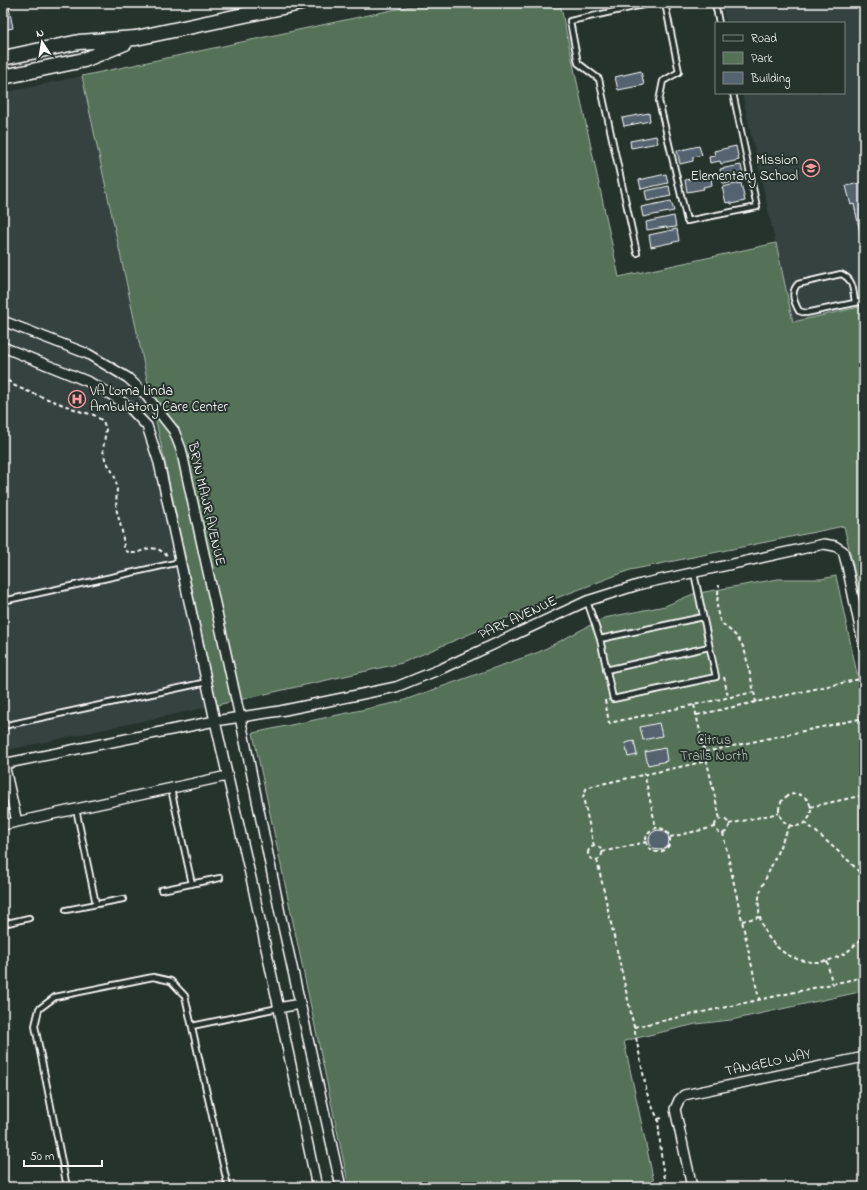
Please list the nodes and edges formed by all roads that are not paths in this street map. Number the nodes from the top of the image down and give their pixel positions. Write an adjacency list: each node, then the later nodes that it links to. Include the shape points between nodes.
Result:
1 (300, 3): 6 (main road)
2 (652, 3): 10 (lane, via 570,20 578,63 599,79)
3 (665, 3): 9 (lane, via 679,72 663,80 659,101 687,221 757,207)
4 (715, 3): 5 (lane)
5 (719, 22)
6 (136, 38): 7 (main road, via 79,42); 8 (main road, via 84,60)
7 (3, 58)
8 (3, 77)
9 (733, 94)
10 (637, 253)
11 (864, 301): 12 (lane)
12 (855, 302): 12 (lane, via 806,313 799,311 795,305 793,292 798,284 841,274 847,276 850,281)
13 (3, 321): 25 (street, BRYN MAWR AVENUE, via 88,354 128,378 145,394 174,431 181,449)
14 (3, 347): 15 (street, via 89,382 128,406 147,426 159,463)
15 (180, 562): 17 (lane); 24 (street)
16 (694, 573): 18 (street, PARK AVENUE, via 641,584); 19 (lane); 22 (street, PARK AVENUE, via 824,544 835,546 843,551)
17 (3, 600)
18 (587, 601): 20 (lane); 25 (street, PARK AVENUE, via 443,668 396,686)
19 (703, 617): 20 (lane); 21 (lane)
20 (600, 640): 23 (lane)
21 (709, 647): 23 (lane); 23 (lane, via 716,677 613,699)
22 (864, 647)
23 (606, 670)
24 (207, 682): 26 (street); 27 (lane)
25 (240, 717): 26 (street, PARK AVENUE); 42 (street, BRYN MAWR AVENUE)
26 (215, 721): 28 (street, PARK AVENUE); 29 (street)
27 (3, 726)
28 (3, 764): 32 (street)
29 (227, 776): 30 (street); 43 (street)
30 (171, 788): 31 (street); 35 (lane)
31 (76, 809): 32 (street); 38 (lane)
32 (17, 822): 33 (street)
33 (3, 825)
34 (220, 878): 35 (lane)
35 (192, 884): 36 (lane)
36 (161, 890)
37 (123, 899): 38 (lane)
38 (96, 904): 39 (lane)
39 (66, 910)
40 (29, 918): 41 (lane)
41 (3, 924)
42 (300, 1004): 43 (street); 49 (street, BRYN MAWR AVENUE)
43 (278, 1008): 44 (lane); 48 (street)
44 (192, 1026): 46 (lane, via 185,996 171,981 153,977 56,998 39,1009 35,1026); 47 (lane)
45 (864, 1057): 50 (street, TANGELO WAY, via 684,1095 675,1109)
46 (67, 1187)
47 (228, 1187)
48 (317, 1187)
49 (341, 1187)
50 (692, 1187)

